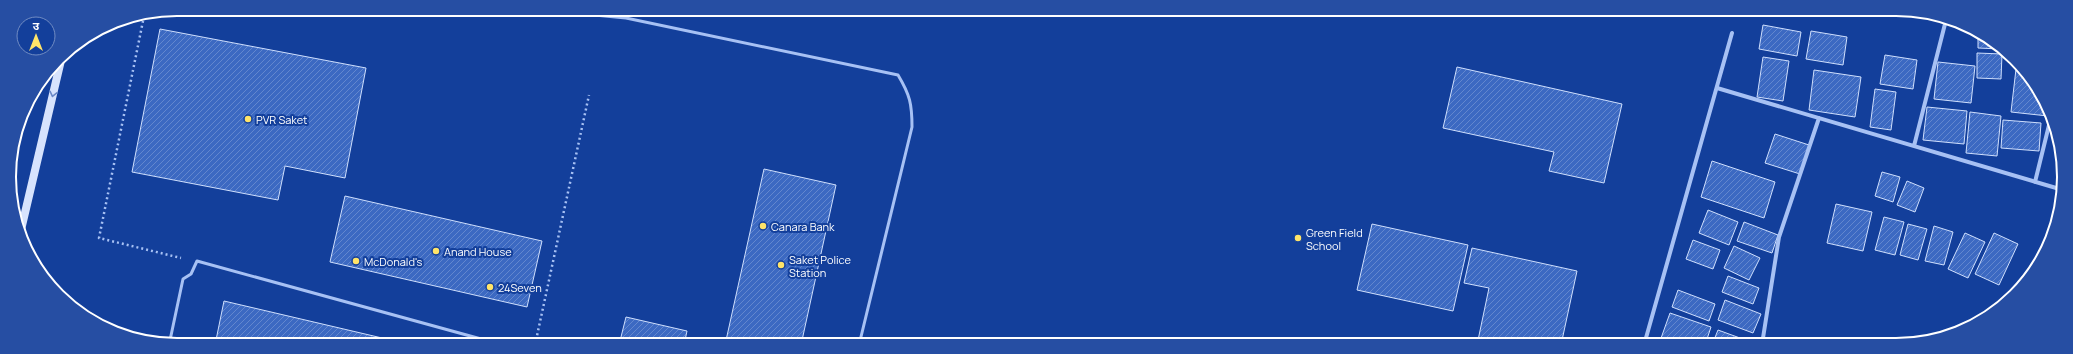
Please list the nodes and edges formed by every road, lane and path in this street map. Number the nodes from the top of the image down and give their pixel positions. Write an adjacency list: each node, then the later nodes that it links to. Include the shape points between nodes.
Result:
1 (605, 16): 18 (lane, via 626,18 898,75 908,92 912,127)
2 (143, 19): 14 (path, via 99,238)
3 (1945, 24): 10 (street)
4 (1732, 33): 6 (street)
5 (59, 67): 13 (street, one-way to 13)
6 (1716, 88): 8 (street); 19 (street)
7 (588, 96): 17 (path)
8 (1819, 118): 10 (street); 20 (street, via 1779,237)
9 (2049, 128): 11 (street)
10 (1914, 146): 11 (street)
11 (2035, 182): 12 (street)
12 (2057, 188)
13 (23, 223)
14 (197, 262): 15 (lane, via 191,274 183,279); 16 (lane)
15 (170, 338)
16 (477, 338)
17 (536, 338)
18 (861, 338)
19 (1646, 338)
20 (1763, 338)

